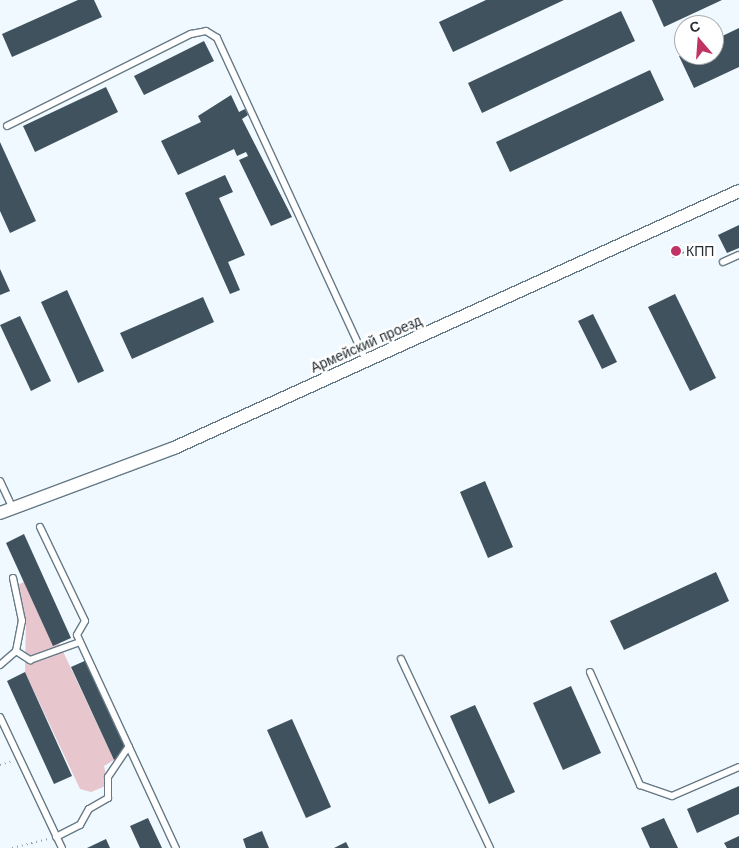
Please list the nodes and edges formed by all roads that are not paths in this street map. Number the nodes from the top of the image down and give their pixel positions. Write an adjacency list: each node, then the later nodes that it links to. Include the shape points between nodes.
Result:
1 (7, 126): 5 (lane, via 191,34 206,31 217,38)
2 (739, 191): 5 (street, Армейский проезд)
3 (739, 255): 4 (lane)
4 (723, 262)
5 (366, 361): 7 (street, Армейский проезд, via 174,448)
6 (0, 481): 7 (lane)
7 (13, 509): 8 (street, Армейский проезд)
8 (0, 513)
9 (40, 527): 11 (lane, via 85,621 77,635)
10 (12, 578): 12 (lane, via 22,621)
11 (80, 642): 12 (lane, via 30,660); 17 (lane)
12 (16, 650): 14 (lane)
13 (401, 659): 22 (lane)
14 (0, 665)
15 (590, 672): 18 (lane, via 640,785 672,796)
16 (0, 717): 19 (lane)
17 (129, 746): 19 (lane, via 108,777 108,798 89,809 80,825); 21 (lane)
18 (739, 767)
19 (56, 837): 20 (lane)
20 (62, 848)
21 (176, 848)
22 (490, 848)

